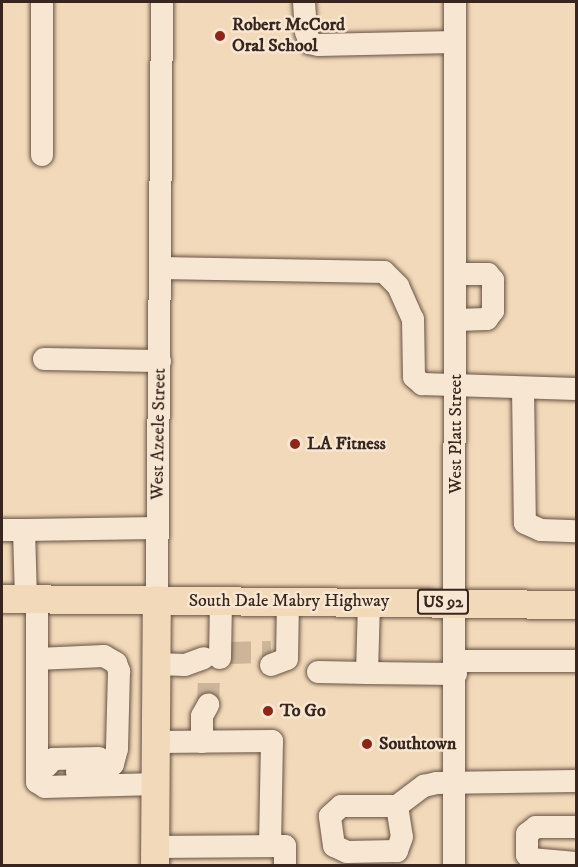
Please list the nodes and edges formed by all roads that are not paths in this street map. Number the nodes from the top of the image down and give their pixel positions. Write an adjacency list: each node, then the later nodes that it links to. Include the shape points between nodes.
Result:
1 (42, 2): 6 (street)
2 (162, 2): 7 (street, West Azeele Street)
3 (304, 2): 5 (street, via 310,43)
4 (455, 2): 5 (street, West Platt Street)
5 (455, 42): 8 (street, West Platt Street)
6 (42, 155)
7 (160, 268): 11 (street, West Azeele Street); 12 (street, via 384,272 398,286 413,319 414,377 427,386)
8 (456, 274): 9 (street, West Platt Street); 9 (street, via 488,274 493,280 493,311 487,319)
9 (456, 320): 12 (street, West Platt Street)
10 (44, 359): 11 (street)
11 (160, 361): 15 (street, West Azeele Street)
12 (456, 388): 13 (street); 24 (street, West Platt Street)
13 (523, 388): 14 (street); 18 (street, via 525,523 541,530)
14 (576, 388)
15 (158, 528): 17 (street); 20 (street, West Azeele Street)
16 (2, 530): 17 (street)
17 (24, 530): 19 (street)
18 (576, 531)
19 (22, 600): 20 (main road, South Dale Mabry Highway / US 92); 26 (street)
20 (157, 600): 21 (main road, South Dale Mabry Highway / US 92); 29 (main road, West Azeele Street)
21 (221, 600): 22 (main road, South Dale Mabry Highway / US 92); 29 (street, via 215,663)
22 (288, 601): 23 (main road, South Dale Mabry Highway / US 92); 27 (street, via 287,659)
23 (369, 602): 24 (main road, South Dale Mabry Highway / US 92); 32 (street)
24 (456, 602): 25 (main road, South Dale Mabry Highway / US 92); 30 (street, West Platt Street)
25 (576, 605)
26 (37, 659): 36 (street); 36 (street, via 104,656 116,663 119,671 113,764 98,772 53,773)
27 (275, 659)
28 (576, 662): 30 (street)
29 (157, 664): 34 (main road, West Azeele Street)
30 (456, 668): 32 (street); 37 (street, West Platt Street)
31 (318, 672): 32 (street)
32 (367, 673)
33 (202, 709): 35 (street)
34 (156, 742): 35 (street); 39 (main road, West Azeele Street)
35 (202, 742): 42 (street, via 272,741)
36 (42, 766): 39 (street, via 38,782 45,787)
37 (454, 782): 38 (street); 40 (street, via 424,786); 46 (street, West Platt Street)
38 (576, 782)
39 (156, 784): 43 (main road, West Azeele Street)
40 (397, 806)
41 (576, 827): 44 (street, via 537,827 527,834 527,855 531,859)
42 (270, 846): 43 (street); 45 (street, via 285,846)
43 (155, 856)
44 (576, 863)
45 (285, 866)
46 (454, 866)

